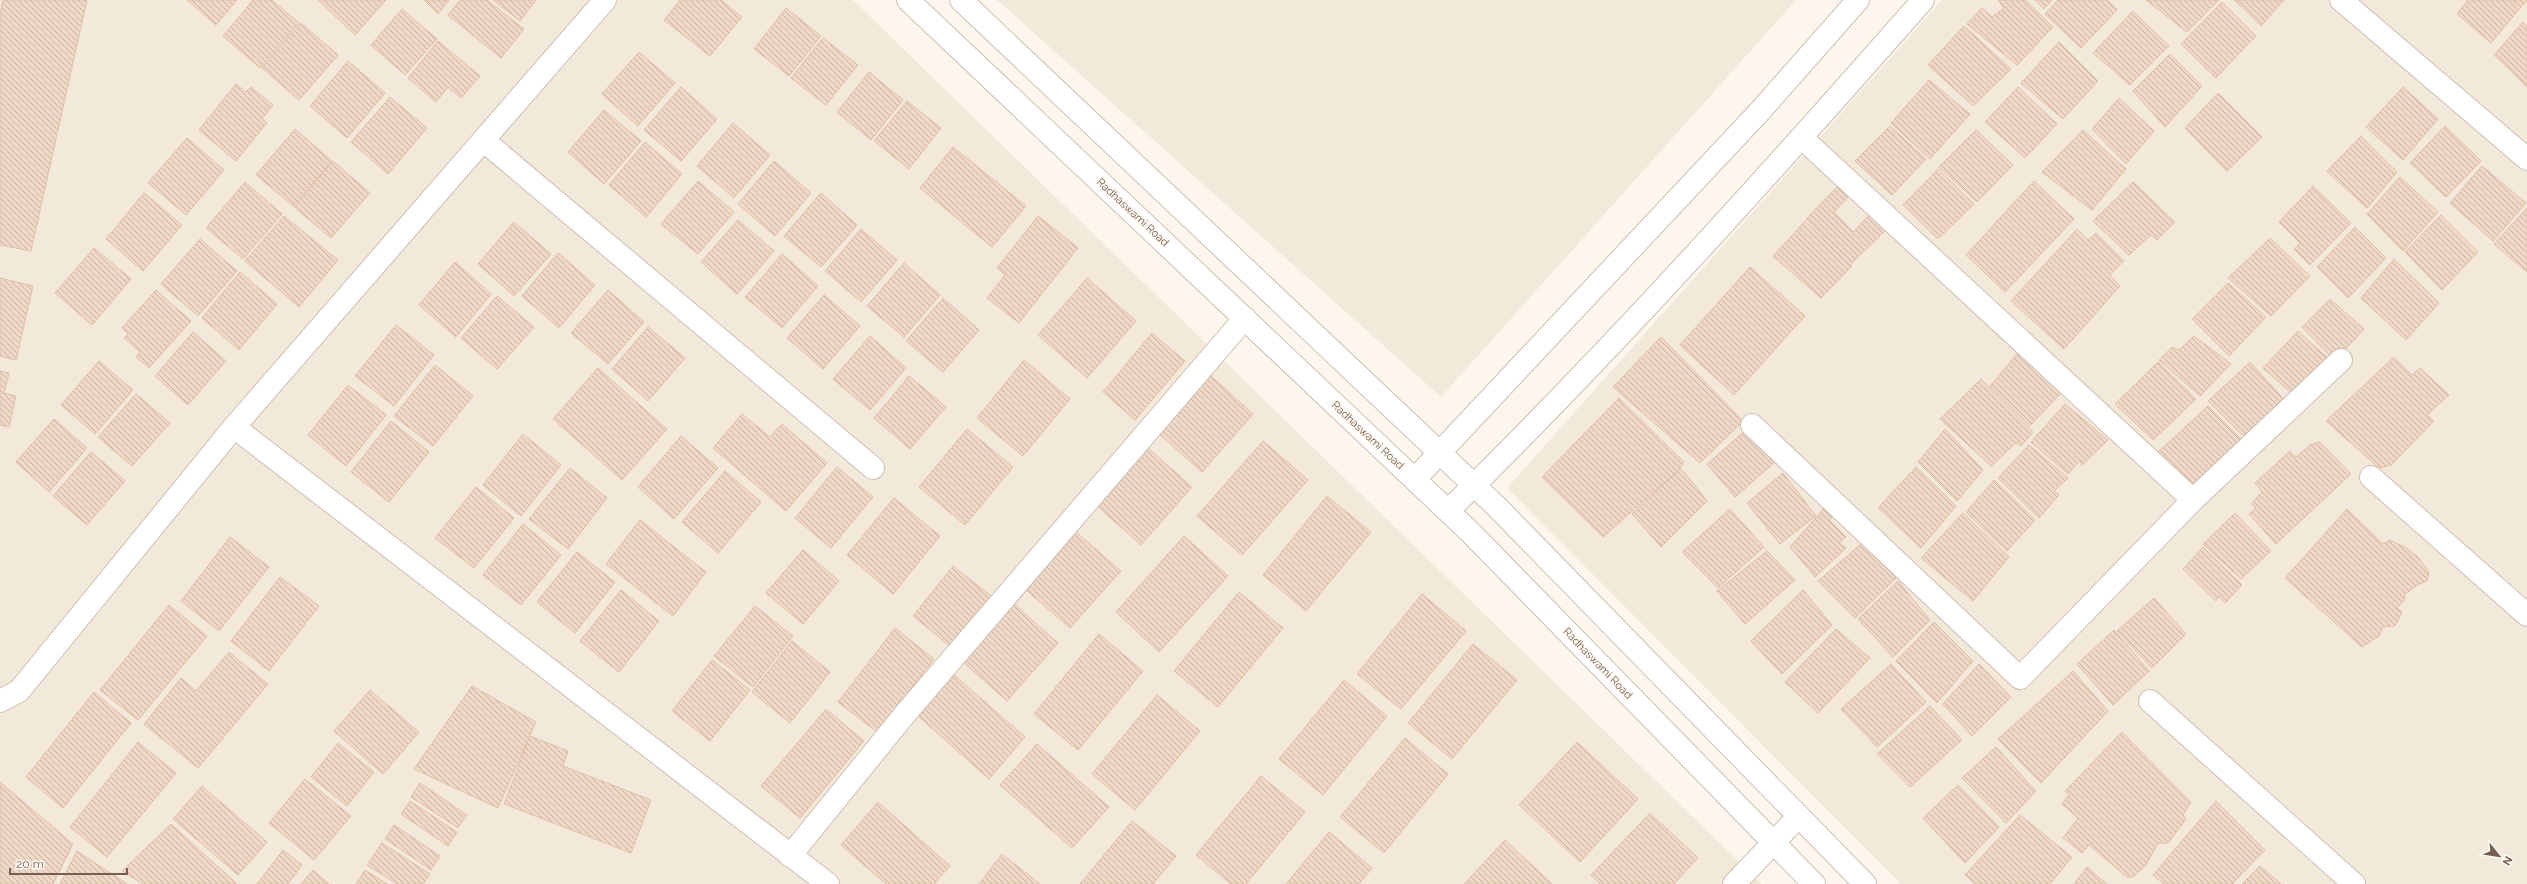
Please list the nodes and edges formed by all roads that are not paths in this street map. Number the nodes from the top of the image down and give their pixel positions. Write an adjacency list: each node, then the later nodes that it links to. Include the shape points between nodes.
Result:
1 (605, 0): 8 (street)
2 (908, 0): 10 (street, Radhaswami Road)
3 (961, 0): 14 (street)
4 (1858, 0): 14 (street, via 1761,110)
5 (1923, 0): 7 (street)
6 (2341, 0): 9 (street)
7 (1802, 138): 18 (street, via 1628,326); 19 (street)
8 (483, 140): 13 (street); 15 (street)
9 (2527, 159)
10 (1245, 318): 17 (street, Radhaswami Road); 26 (street, via 905,714)
11 (2341, 360): 19 (street)
12 (1752, 425): 19 (street, via 2020,678)
13 (234, 427): 22 (street, via 19,691); 26 (street)
14 (1440, 453): 17 (street); 18 (street)
15 (873, 468)
16 (2371, 477): 21 (street)
17 (1415, 479): 20 (street, Radhaswami Road)
18 (1474, 485): 20 (street); 24 (street)
19 (2193, 500)
20 (1448, 510): 25 (street, Radhaswami Road)
21 (2527, 615)
22 (0, 701)
23 (2150, 702): 31 (street)
24 (1798, 817): 25 (street); 30 (street)
25 (1773, 842): 28 (street); 29 (street, Radhaswami Road)
26 (790, 856): 27 (street)
27 (828, 884)
28 (1734, 884)
29 (1814, 884)
30 (1865, 884)
31 (2354, 884)

